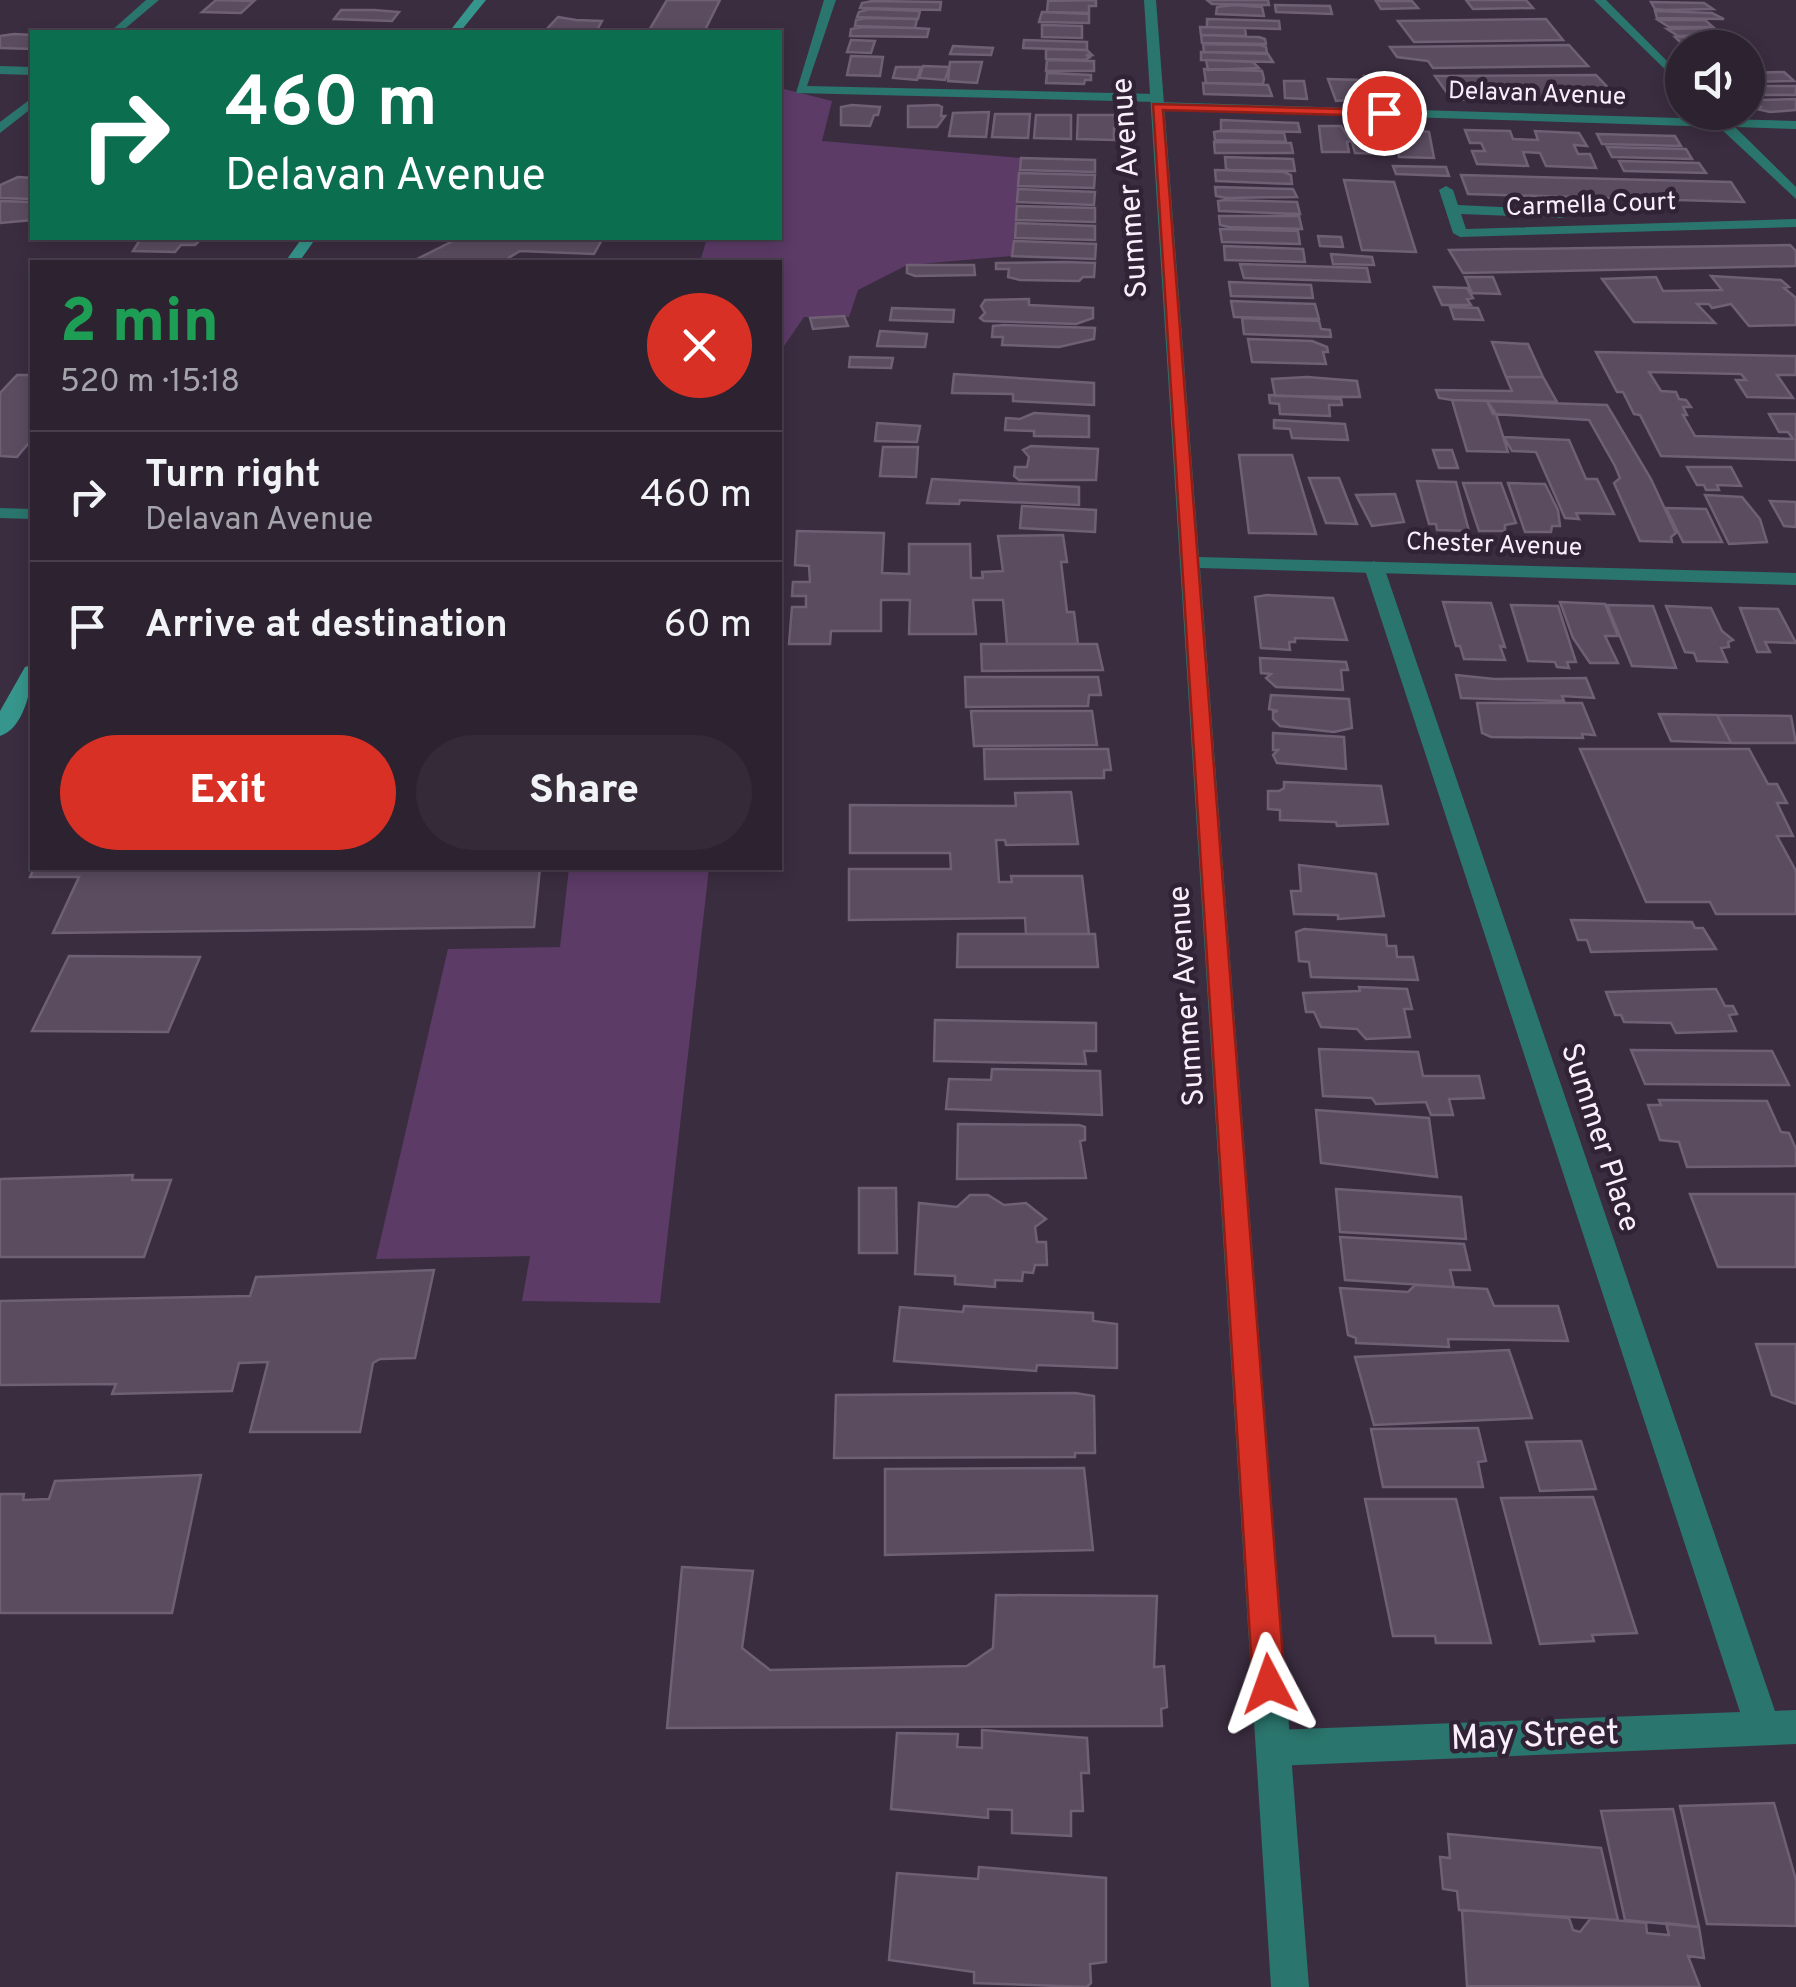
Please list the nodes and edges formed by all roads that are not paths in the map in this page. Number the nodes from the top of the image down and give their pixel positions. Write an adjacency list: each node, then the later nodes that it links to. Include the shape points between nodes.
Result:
1 (154, 0): 6 (street)
2 (480, 0): 7 (main road)
3 (830, 0): 11 (street, Delavan Avenue, via 800,90)
4 (1150, 0): 11 (street, Summer Avenue)
5 (1600, 0): 8 (street)
6 (117, 30)
7 (456, 30)
8 (1665, 65)
9 (0, 70): 10 (street)
10 (30, 72)
11 (1157, 102): 13 (street, Delavan Avenue); 25 (street, Summer Avenue)
12 (30, 104): 16 (street)
13 (1665, 116)
14 (1765, 122): 15 (street, Delavan Avenue)
15 (1796, 124)
16 (0, 129)
17 (1730, 130): 19 (street)
18 (1446, 190): 20 (street)
19 (1796, 195)
20 (1452, 209): 21 (street, Carmella Court); 21 (street, Carmella Court, via 1460,233)
21 (1748, 222): 22 (street, Carmella Court)
22 (1796, 223)
23 (0, 513): 24 (street)
24 (30, 514)
25 (1190, 562): 26 (street, Chester Avenue); 31 (street, Summer Avenue)
26 (1374, 568): 27 (street, Chester Avenue); 30 (street, Summer Place)
27 (1796, 579)
28 (30, 675): 29 (main road)
29 (0, 730)
30 (1780, 1727): 31 (street, May Street)
31 (1274, 1748): 32 (street, Summer Avenue)
32 (1290, 1987)

